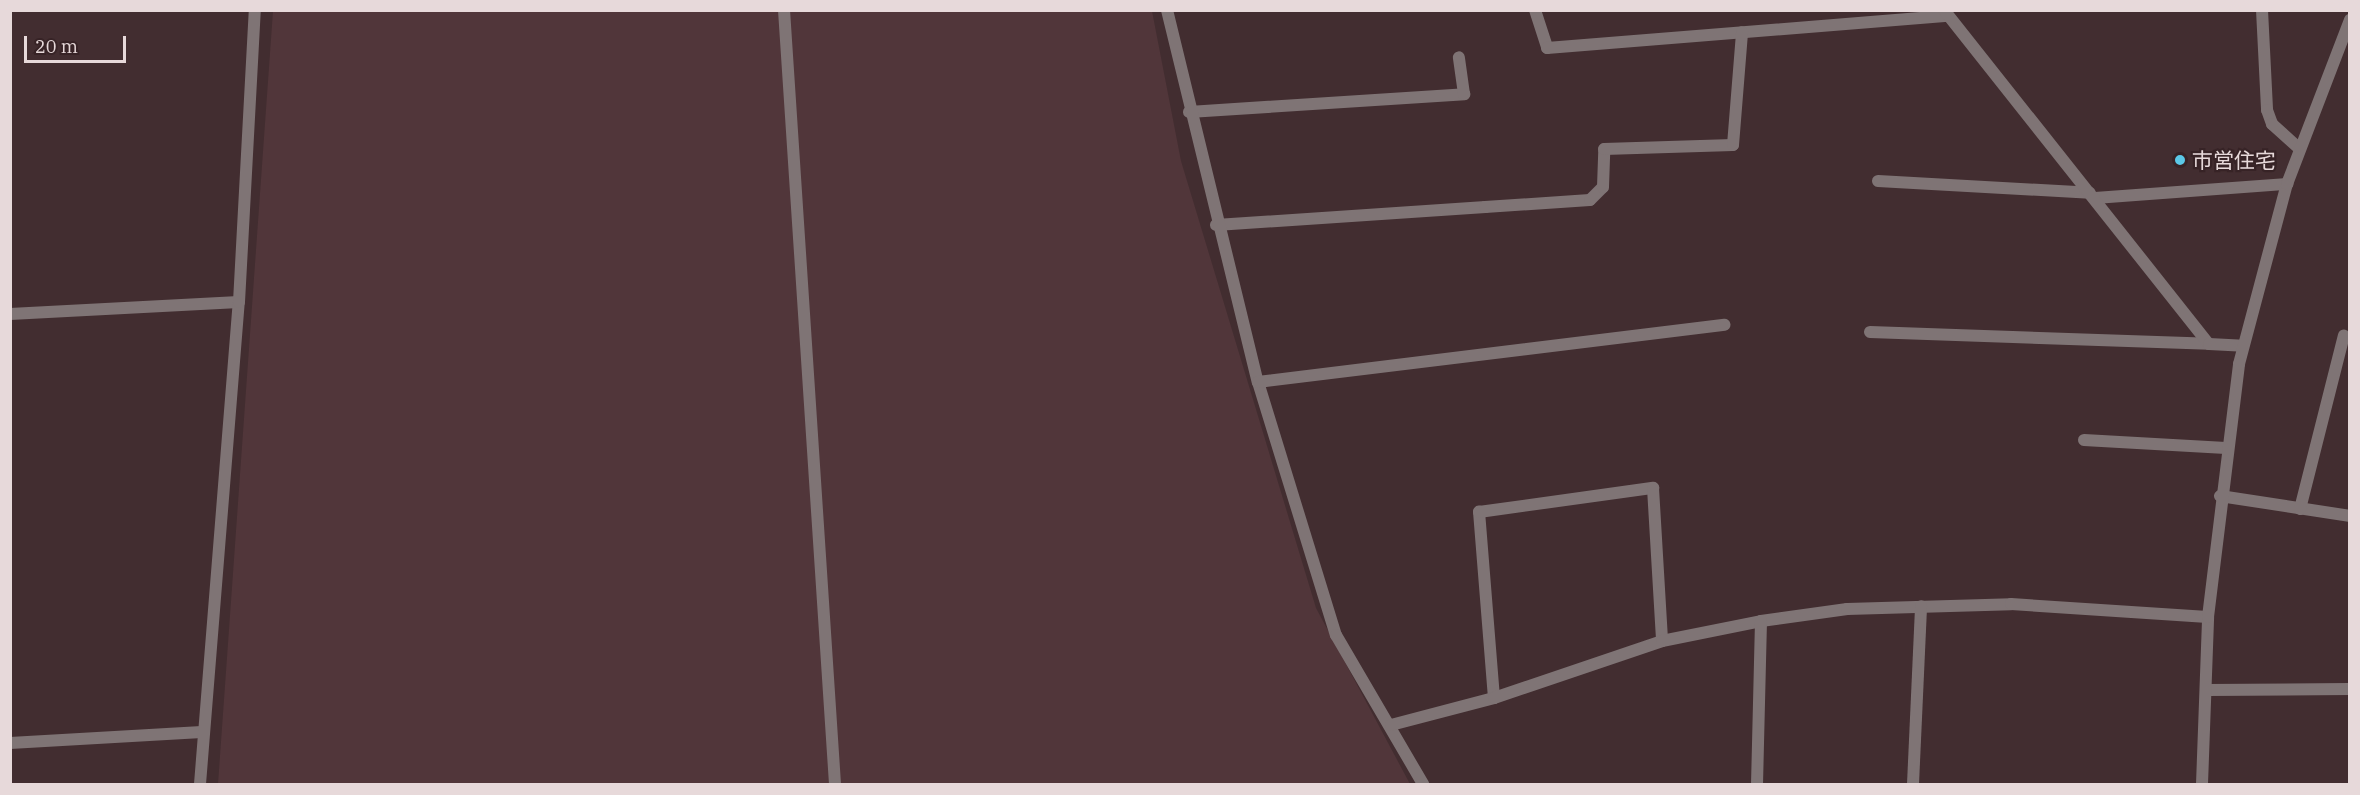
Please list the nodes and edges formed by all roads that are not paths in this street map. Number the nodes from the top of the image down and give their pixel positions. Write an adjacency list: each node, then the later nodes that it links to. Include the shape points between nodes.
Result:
1 (255, 10): 16 (street)
2 (784, 10): 40 (street)
3 (1167, 10): 10 (street)
4 (1535, 10): 8 (street, via 1547,48)
5 (2262, 10): 11 (street, via 2267,110 2272,124)
6 (1946, 13): 8 (street); 14 (street)
7 (2349, 20): 11 (street)
8 (1743, 32): 15 (street, via 1733,145 1604,149 1603,187 1590,200)
9 (1459, 57): 10 (street, via 1464,94)
10 (1189, 112): 15 (street)
11 (2299, 148): 13 (street)
12 (1878, 181): 14 (street)
13 (2287, 184): 14 (street); 22 (street)
14 (2092, 196): 21 (street)
15 (1216, 225): 23 (street)
16 (239, 302): 17 (street); 37 (street)
17 (10, 314)
18 (1725, 325): 23 (street)
19 (1870, 332): 21 (street)
20 (2344, 335): 27 (street)
21 (2209, 344): 22 (street)
22 (2243, 346): 25 (street)
23 (1258, 382): 36 (street, via 1336,635)
24 (2084, 440): 25 (street)
25 (2226, 448): 26 (street)
26 (2220, 496): 27 (street); 30 (street)
27 (2300, 509): 28 (street)
28 (2349, 516)
29 (1921, 606): 30 (street, via 2011,604); 31 (street); 43 (street)
30 (2208, 617): 34 (street)
31 (1761, 621): 32 (street); 42 (street)
32 (1662, 641): 35 (street); 35 (street, via 1653,488 1479,512)
33 (2349, 689): 34 (street)
34 (2207, 690): 44 (street)
35 (1494, 698): 36 (street)
36 (1390, 725): 41 (street)
37 (202, 732): 38 (street); 39 (street)
38 (10, 743)
39 (200, 784)
40 (835, 784)
41 (1423, 784)
42 (1757, 784)
43 (1913, 784)
44 (2202, 784)

